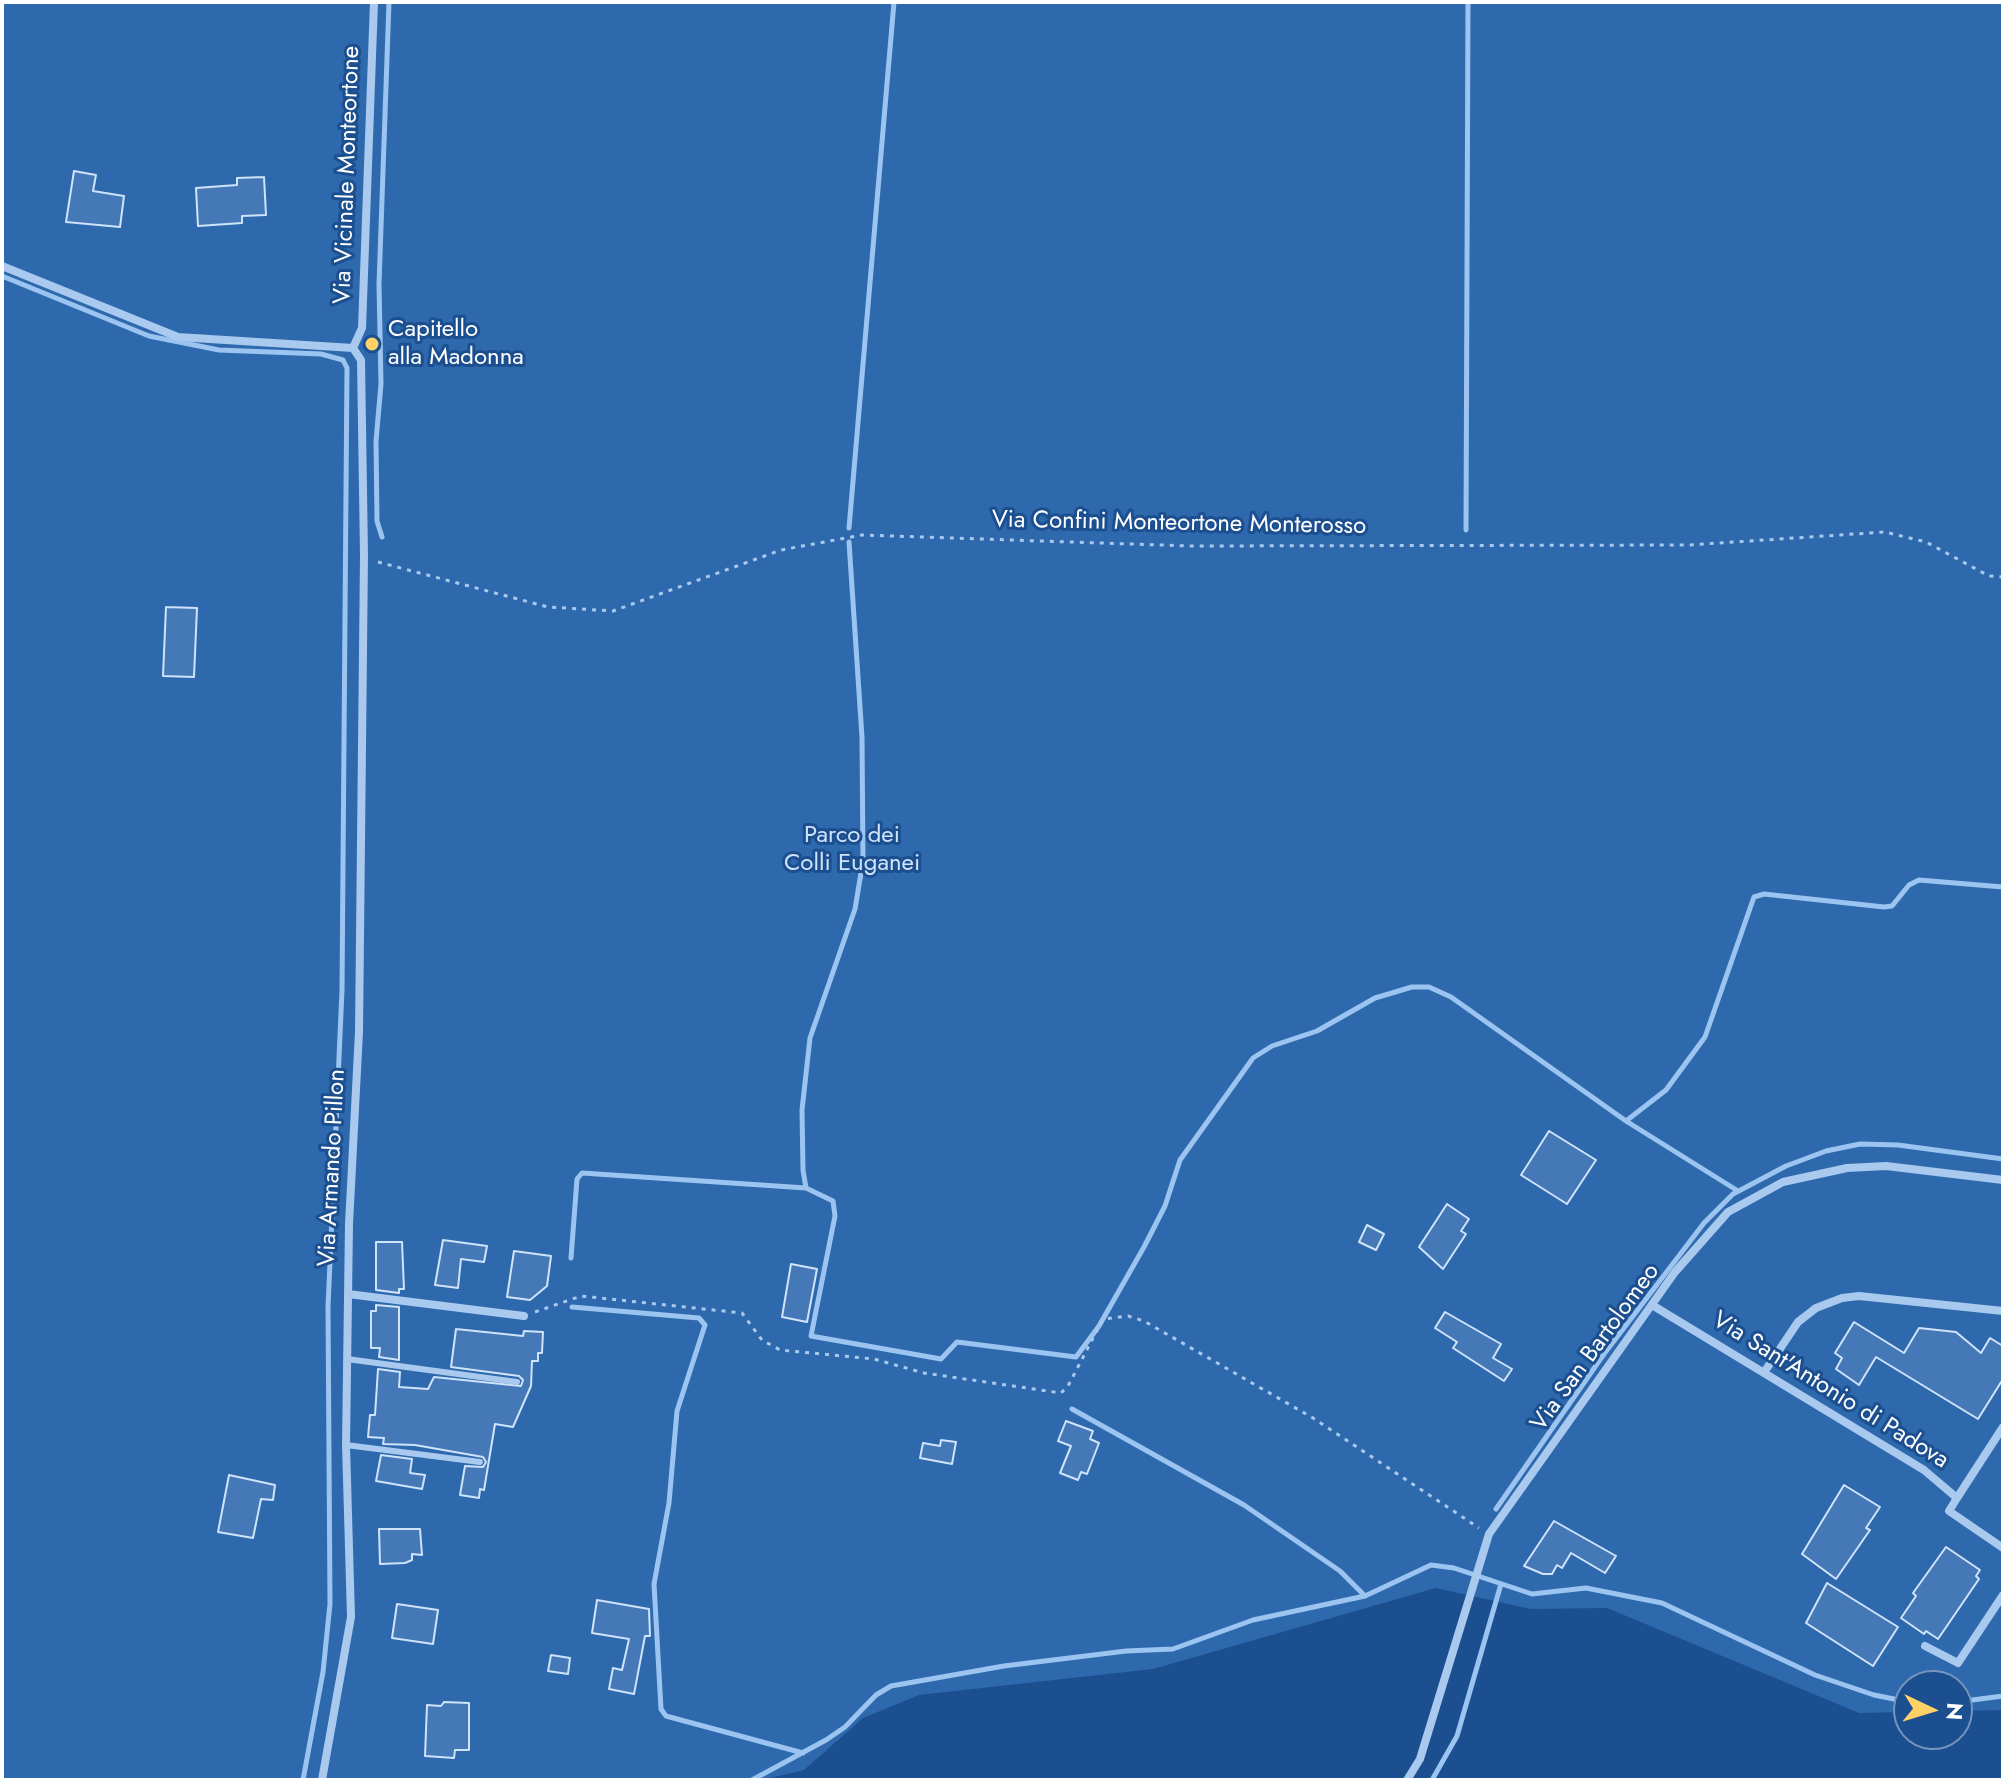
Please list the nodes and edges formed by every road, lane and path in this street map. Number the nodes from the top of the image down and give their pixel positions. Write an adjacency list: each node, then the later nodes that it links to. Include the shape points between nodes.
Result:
1 (374, 2): 3 (street, Via Vicinale Monteortone, via 362,328)
2 (2, 266): 3 (street, via 178,337)
3 (353, 348): 4 (street, Via Armando Pillon, via 361,360)
4 (364, 555): 5 (path, Via Confini Monteortone Monterosso, via 404,571 548,607 613,611 781,550 862,535 1190,546 1689,545 1885,532 1926,542 1989,576); 7 (street, Via Armando Pillon, via 359,1032)
5 (2003, 577)
6 (2003, 1180): 8 (street, Via San Bartolomeo, via 1886,1166 1847,1168 1783,1182 1728,1212)
7 (348, 1294): 10 (street); 11 (street, Via Armando Pillon)
8 (1652, 1305): 12 (street, Via Sant'Antonio di Padova); 18 (street, Via San Bartolomeo)
9 (2003, 1311): 12 (street, via 1842,1298 1798,1322)
10 (524, 1316): 18 (path, via 581,1296 742,1313 762,1340 780,1350 874,1359 924,1373 1061,1393 1103,1319 1128,1316 1313,1418)
11 (347, 1359): 13 (lane); 15 (street, Via Armando Pillon)
12 (1765, 1371): 17 (street, Via Sant'Antonio di Padova, via 1924,1470)
13 (517, 1382)
14 (2003, 1427): 17 (street)
15 (346, 1445): 16 (lane); 22 (street, Via Armando Pillon, via 351,1617)
16 (480, 1462)
17 (1957, 1498): 19 (street, Via Sant'Antonio di Padova, via 1949,1511)
18 (1489, 1534): 23 (street, Via San Bartolomeo, via 1420,1759)
19 (2003, 1548)
20 (2003, 1595): 21 (street, via 1958,1663)
21 (1925, 1646)
22 (322, 1780)
23 (1407, 1780)

